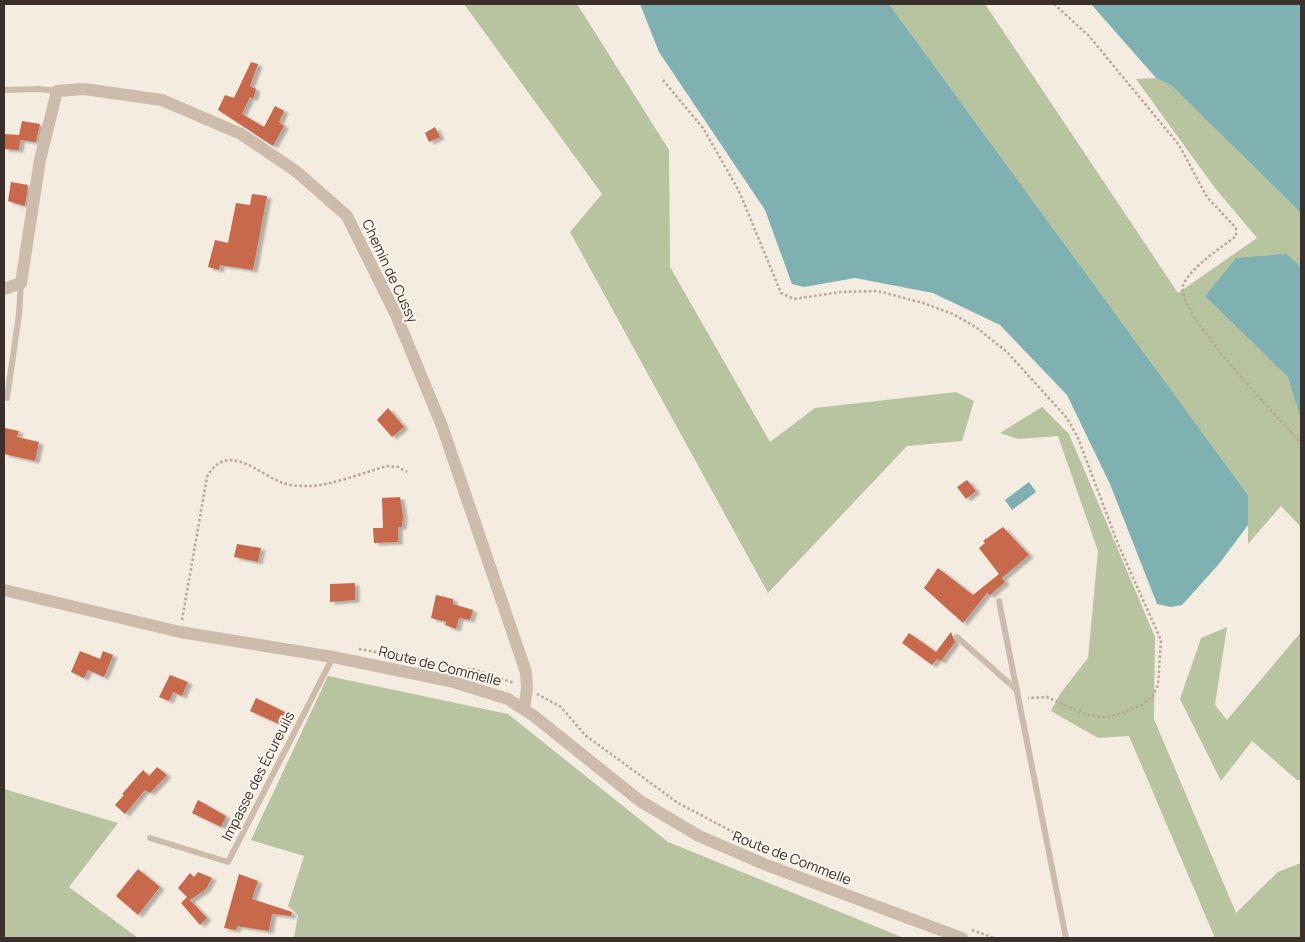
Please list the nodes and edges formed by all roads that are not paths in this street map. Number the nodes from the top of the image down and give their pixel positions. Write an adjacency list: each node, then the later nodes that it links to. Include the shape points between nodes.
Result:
1 (4, 90): 2 (lane)
2 (56, 91): 3 (street, via 40,160); 11 (street, Chemin de Cussy, via 84,89 162,100 241,134 297,172 347,216 396,316 442,426 526,672)
3 (21, 283): 4 (street); 5 (lane)
4 (4, 289)
5 (7, 398)
6 (4, 590): 9 (street, Route de Commelle, via 180,632)
7 (999, 601): 10 (lane)
8 (957, 637): 10 (lane)
9 (333, 657): 11 (street, Route de Commelle, via 469,686 508,699); 12 (lane, Impasse des Écureuils, via 228,862)
10 (1017, 690): 14 (lane)
11 (524, 709): 13 (street, Route de Commelle, via 640,801 699,836 764,864)
12 (150, 838)
13 (965, 933)
14 (1066, 938)

